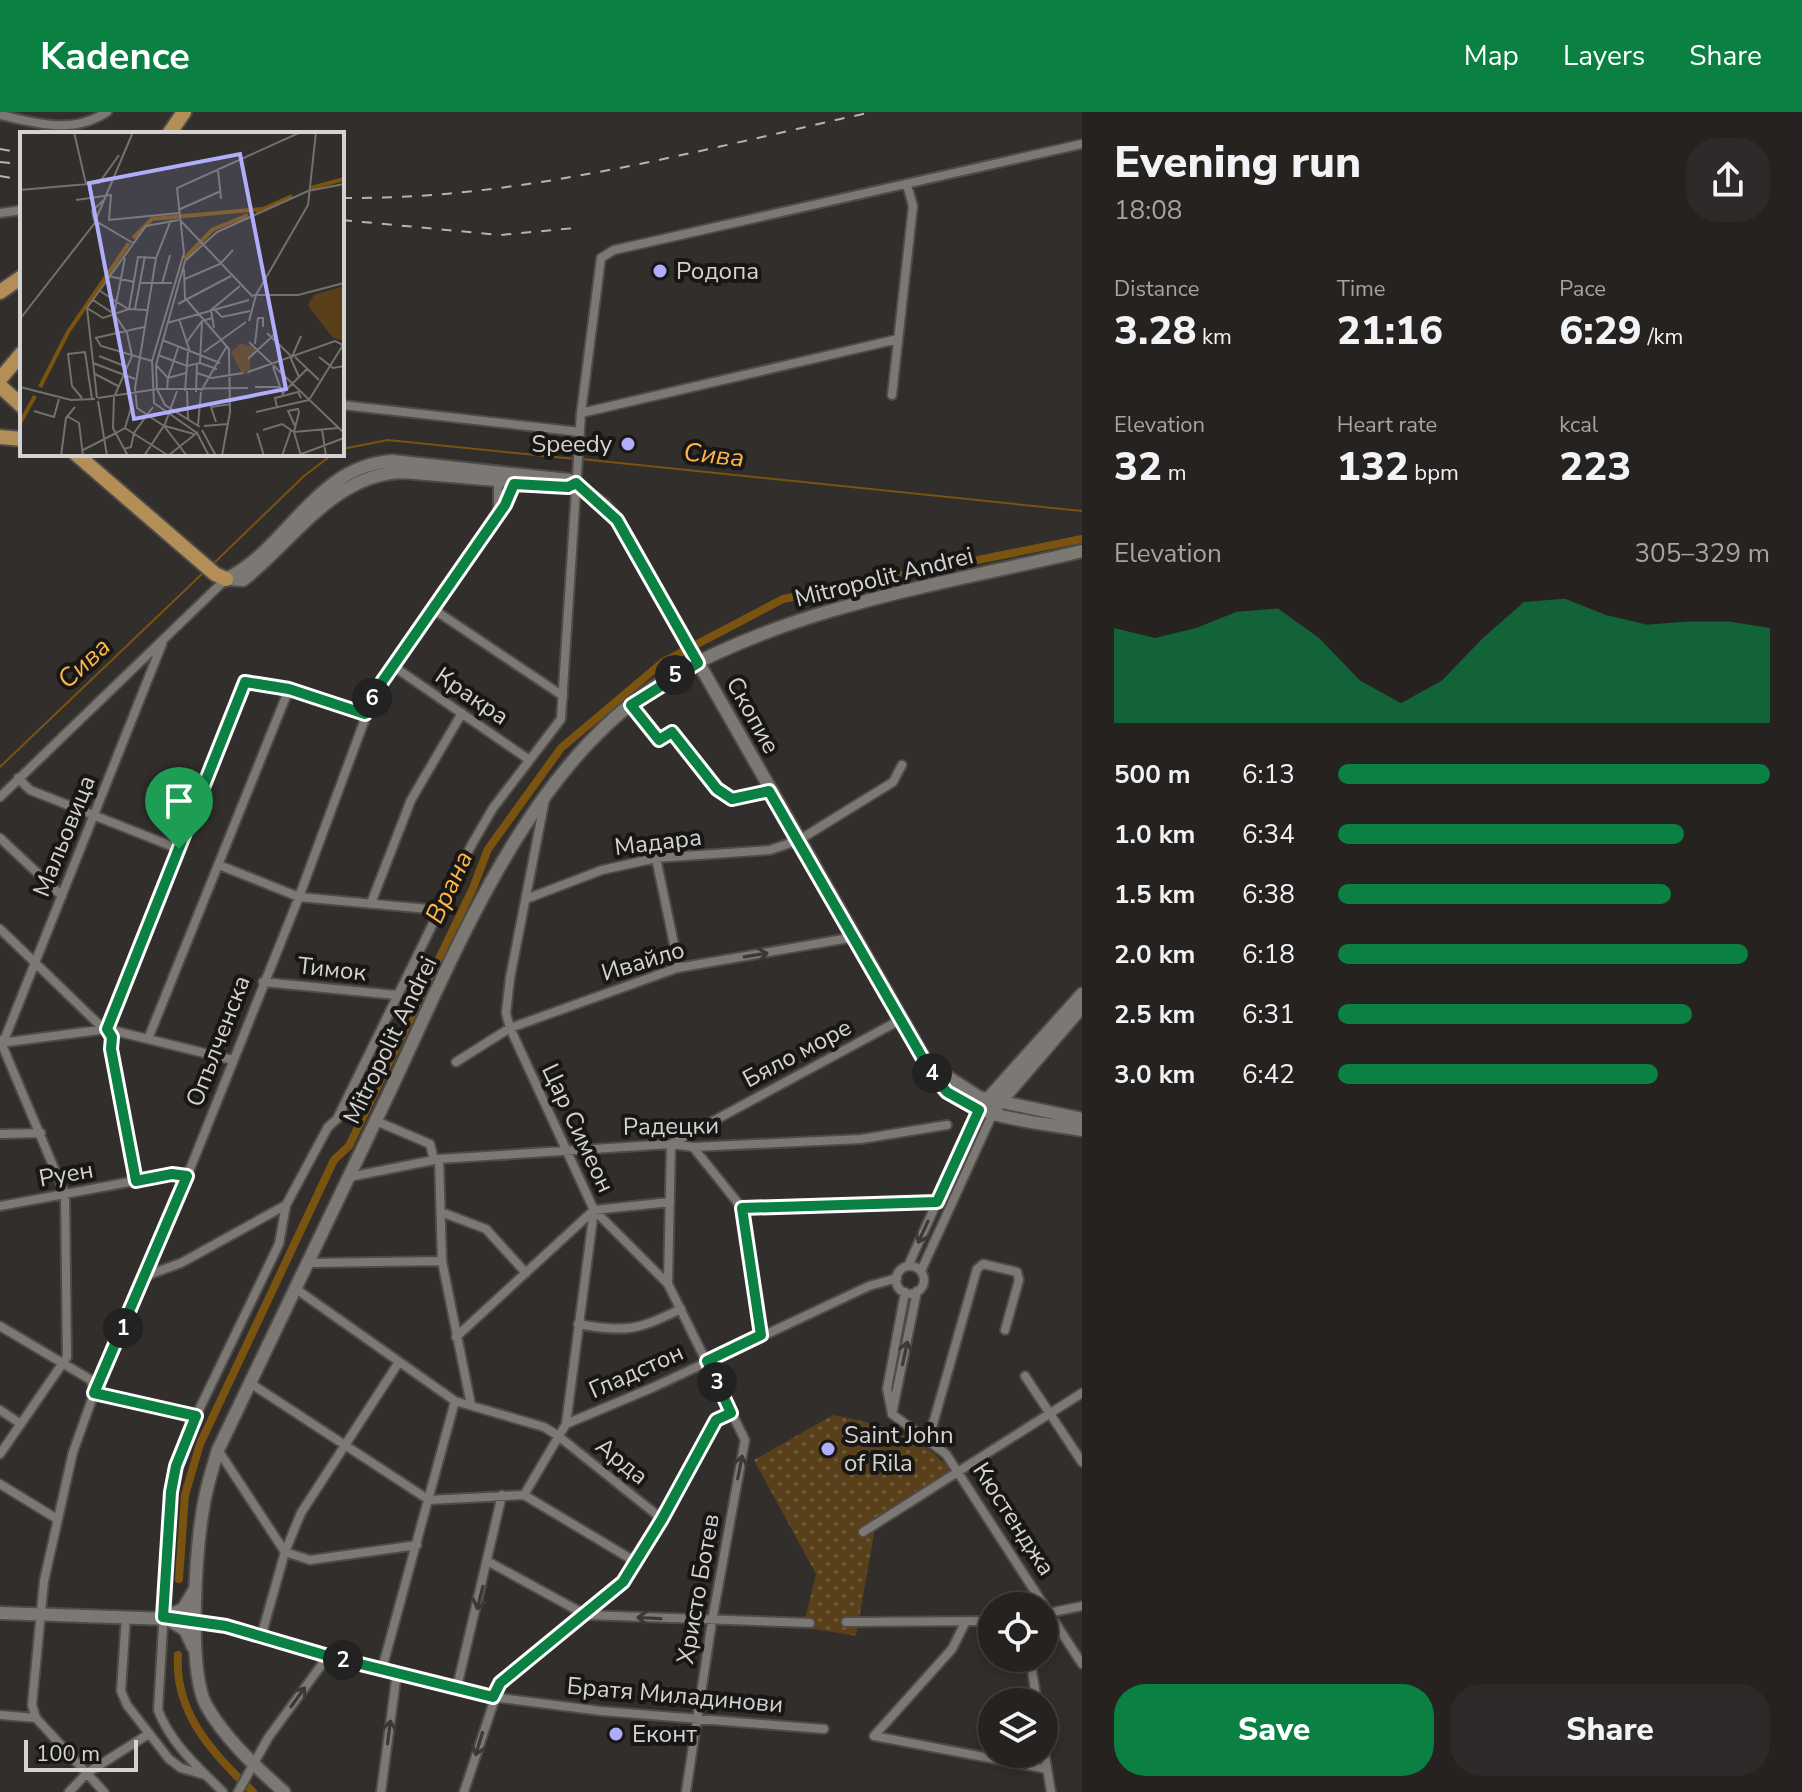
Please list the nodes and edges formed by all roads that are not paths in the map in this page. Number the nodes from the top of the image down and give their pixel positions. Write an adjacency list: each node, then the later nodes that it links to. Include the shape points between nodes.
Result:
1 (107, 112): 3 (street, via 74,126)
2 (184, 112): 4 (main road)
3 (0, 115)
4 (170, 132)
5 (1082, 144): 6 (street)
6 (907, 185): 9 (street, via 913,206); 16 (street, Mitropolit Andrei, via 614,250 601,258)
7 (20, 210): 8 (street)
8 (0, 213)
9 (898, 339): 13 (street); 16 (street)
10 (20, 355): 11 (main road)
11 (5, 373)
12 (0, 386): 14 (main road)
13 (892, 395)
14 (20, 404)
15 (344, 405): 17 (street)
16 (581, 413): 17 (street, Mitropolit Andrei)
17 (580, 432): 25 (street, Mitropolit Andrei)
18 (0, 437): 19 (main road)
19 (20, 439)
20 (66, 456): 23 (main road)
21 (78, 456): 23 (main road)
22 (87, 456): 23 (main road)
23 (102, 477): 29 (main road)
24 (498, 477): 26 (street); 27 (street); 29 (street, via 378,473 342,490 243,580)
25 (576, 478): 26 (street, via 568,487); 32 (street, Скопие, via 617,520); 35 (street, Mitropolit Andrei)
26 (514, 479): 27 (street, Опълченска)
27 (498, 513): 30 (street, Опълченска)
28 (1082, 551): 32 (street, Mitropolit Andrei, via 819,614)
29 (220, 577): 31 (street)
30 (433, 609): 33 (street, Опълченска); 35 (street)
31 (162, 644): 41 (street); 45 (street, Мальовица)
32 (697, 660): 36 (street, Mitropolit Andrei); 43 (street, Скопие)
33 (393, 666): 37 (street, Кракра); 38 (street, Опълченска)
34 (289, 689): 38 (street); 48 (street, via 245,682); 50 (street)
35 (563, 696): 39 (street, Mitropolit Andrei, via 561,719)
36 (631, 705): 42 (street, Mitropolit Andrei); 43 (street, via 659,740 672,732 717,789 732,799)
37 (462, 713): 39 (street, Кракра); 54 (street, via 411,800)
38 (365, 714): 52 (street, Опълченска)
39 (528, 759): 55 (street, Mitropolit Andrei, via 493,808)
40 (902, 765): 47 (street, Мадара, via 893,782)
41 (18, 778): 44 (street); 45 (street, via 30,790)
42 (547, 791): 53 (street, Цар Симеон); 77 (street, Mitropolit Andrei, via 510,849)
43 (769, 791): 47 (street, Скопие)
44 (0, 797)
45 (94, 814): 48 (street); 51 (street, Мальовица)
46 (0, 838): 51 (street)
47 (799, 840): 49 (street, Мадара, via 770,850); 57 (street, Скопие)
48 (179, 849): 66 (street)
49 (656, 858): 53 (street, Мадара, via 602,870); 59 (street)
50 (219, 865): 52 (street); 67 (street)
51 (62, 896): 58 (street, Мальовица)
52 (299, 897): 54 (street); 60 (street, Опълченска)
53 (526, 899): 65 (street, Цар Симеон, via 510,978)
54 (371, 903): 55 (street)
55 (439, 910): 62 (street, Mitropolit Andrei)
56 (0, 929): 58 (street)
57 (855, 937): 59 (street, Ивайло, one-way to 57); 64 (street, Скопие)
58 (36, 963): 66 (street); 68 (street, Мальовица)
59 (679, 968): 65 (street, Ивайло)
60 (263, 982): 62 (street, Тимок); 69 (street, Опълченска)
61 (1082, 994): 73 (street)
62 (396, 995): 92 (street, Mitropolit Andrei, via 337,1119)
63 (1082, 1007): 72 (street)
64 (900, 1020): 71 (street, Скопие); 82 (street, Бяло море)
65 (510, 1028): 70 (street, Ивайло); 84 (street, Цар Симеон)
66 (107, 1029): 67 (street); 68 (street); 88 (street)
67 (148, 1039): 69 (street)
68 (1, 1042): 80 (street)
69 (233, 1060): 86 (street, Опълченска)
70 (456, 1062)
71 (926, 1062): 73 (street, Скопие); 75 (street, Скопие, via 947,1092)
72 (1012, 1087): 73 (street); 74 (street)
73 (993, 1105): 74 (street); 75 (street); 79 (street); 100 (street)
74 (1025, 1108): 76 (street)
75 (979, 1110): 91 (street)
76 (1082, 1119)
77 (376, 1121): 85 (street, via 430,1144); 87 (street, Mitropolit Andrei)
78 (947, 1125): 83 (street, Радецки, via 861,1139)
79 (1082, 1130)
80 (41, 1133): 81 (street); 89 (street)
81 (0, 1134)
82 (671, 1144): 83 (street, Радецки); 84 (street, Радецки); 90 (street)
83 (693, 1147): 94 (street)
84 (567, 1150): 85 (street, Радецки); 95 (street, Цар Симеон)
85 (437, 1159): 87 (street, Радецки); 96 (street)
86 (187, 1176): 88 (street, Руен); 102 (street, Опълченска)
87 (349, 1177): 98 (street, Mitropolit Andrei)
88 (136, 1181): 89 (street, Руен)
89 (65, 1194): 93 (street, Руен); 116 (street, via 67,1357)
90 (670, 1202): 95 (street); 104 (street)
91 (937, 1202): 94 (street); 99 (street, one-way to 99)
92 (286, 1205): 102 (street, via 181,1263); 127 (street, Mitropolit Andrei, via 279,1244)
93 (0, 1206)
94 (742, 1208): 112 (street)
95 (594, 1210): 101 (street); 104 (street, Цар Симеон); 109 (street)
96 (441, 1212): 97 (street); 101 (street, via 486,1229)
97 (442, 1261): 98 (street); 113 (street)
98 (309, 1263): 105 (street, Mitropolit Andrei)
99 (908, 1266): 100 (street); 103 (street)
100 (921, 1271): 106 (street, via 924,1280)
101 (526, 1273): 113 (street)
102 (148, 1275): 119 (street, Опълченска)
103 (897, 1278): 107 (street); 112 (street, Гладстон)
104 (668, 1284): 108 (street, Цар Симеон)
105 (296, 1289): 115 (street); 118 (street, Mitropolit Andrei)
106 (917, 1291): 107 (street); 125 (street, one-way to 106)
107 (905, 1292): 125 (street, via 887,1389)
108 (681, 1309): 109 (street, via 618,1332); 114 (street, Цар Симеон)
109 (578, 1324): 129 (street)
110 (0, 1326): 116 (street)
111 (1005, 1330): 131 (street, via 1017,1272 983,1264 977,1269)
112 (761, 1335): 114 (street, Гладстон)
113 (456, 1337): 122 (street)
114 (707, 1361): 124 (street, Цар Симеон); 129 (street, Гладстон)
115 (399, 1362): 121 (street); 133 (street)
116 (62, 1365): 119 (street, via 91,1380); 128 (street)
117 (1025, 1376): 126 (street)
118 (250, 1383): 133 (street); 134 (street, Mitropolit Andrei)
119 (94, 1393): 127 (street); 142 (street, Опълченска)
120 (1082, 1393): 126 (street)
121 (455, 1401): 122 (street, Арда); 141 (street)
122 (471, 1405): 130 (street, Арда)
123 (0, 1410): 128 (street)
124 (731, 1413): 132 (street, Цар Симеон); 143 (street, via 716,1420)
125 (892, 1414): 131 (street, Кюстенджа)
126 (1050, 1415): 136 (street); 137 (street)
127 (196, 1416): 157 (street, Mitropolit Andrei, via 171,1492)
128 (21, 1424): 135 (street)
129 (566, 1424): 130 (street)
130 (557, 1435): 140 (street); 143 (street, Арда)
131 (929, 1438): 137 (street, Кюстенджа)
132 (745, 1440): 159 (street, Христо Ботев, one-way to 132)
133 (343, 1445): 141 (street); 146 (street, via 301,1513)
134 (218, 1450): 146 (street); 149 (street, Mitropolit Andrei, via 204,1503)
135 (0, 1454)
136 (1082, 1462)
137 (959, 1471): 144 (street); 150 (street, Кюстенджа)
138 (0, 1484): 142 (street)
139 (502, 1495): 140 (street); 141 (street); 147 (street)
140 (524, 1495): 148 (street)
141 (429, 1500): 145 (street)
142 (57, 1519): 154 (street, Опълченска)
143 (662, 1519): 148 (street)
144 (863, 1532)
145 (417, 1545): 146 (street, via 310,1560); 169 (street)
146 (285, 1552): 165 (street)
147 (489, 1562): 155 (street); 171 (street, one-way to 171)
148 (636, 1562): 155 (street, via 623,1582)
149 (198, 1578): 157 (street, via 190,1602); 158 (street, Mitropolit Andrei)
150 (1034, 1592)
151 (1082, 1606): 152 (street)
152 (1058, 1611)
153 (0, 1613): 154 (street)
154 (40, 1613): 156 (street); 174 (street, Опълченска, via 32,1705)
155 (586, 1615): 159 (street, one-way to 155); 172 (street, via 500,1683)
156 (126, 1616): 157 (street); 177 (street, via 121,1691)
157 (163, 1617): 158 (street); 167 (street, via 185,1630); 181 (street, Mitropolit Andrei, via 158,1710 164,1727)
158 (197, 1620): 165 (street, Братя Миладинови); 167 (street, Mitropolit Andrei)
159 (712, 1621): 162 (street); 175 (street, Христо Ботев)
160 (846, 1622): 163 (street)
161 (978, 1622): 163 (street)
162 (810, 1623)
163 (965, 1623): 179 (street, via 952,1649 874,1736)
164 (1058, 1629): 168 (street, Кюстенджа)
165 (261, 1637): 166 (street, Братя Миладинови)
166 (328, 1656): 169 (street, Братя Миладинови); 178 (street, one-way to 166)
167 (196, 1658): 178 (street, via 206,1704)
168 (1082, 1664)
169 (382, 1669): 170 (street, Братя Миладинови)
170 (397, 1672): 171 (street, Братя Миладинови); 187 (street, one-way to 170)
171 (457, 1687): 172 (street, Братя Миладинови)
172 (493, 1697): 175 (street, Братя Миладинови); 188 (street, one-way to 188)
173 (0, 1715): 174 (street)
174 (36, 1718): 180 (street)
175 (697, 1718): 176 (street, Братя Миладинови); 189 (street, Христо Ботев)
176 (824, 1729)
177 (147, 1735): 180 (street); 181 (street, via 181,1768)
178 (251, 1766): 185 (street); 186 (street)
179 (1047, 1769): 190 (street)
180 (87, 1773): 182 (street); 183 (street)
181 (206, 1775): 184 (street, Mitropolit Andrei)
182 (69, 1792)
183 (104, 1792)
184 (223, 1792)
185 (238, 1792)
186 (284, 1792)
187 (381, 1792)
188 (464, 1792)
189 (686, 1792)
190 (1051, 1792)

